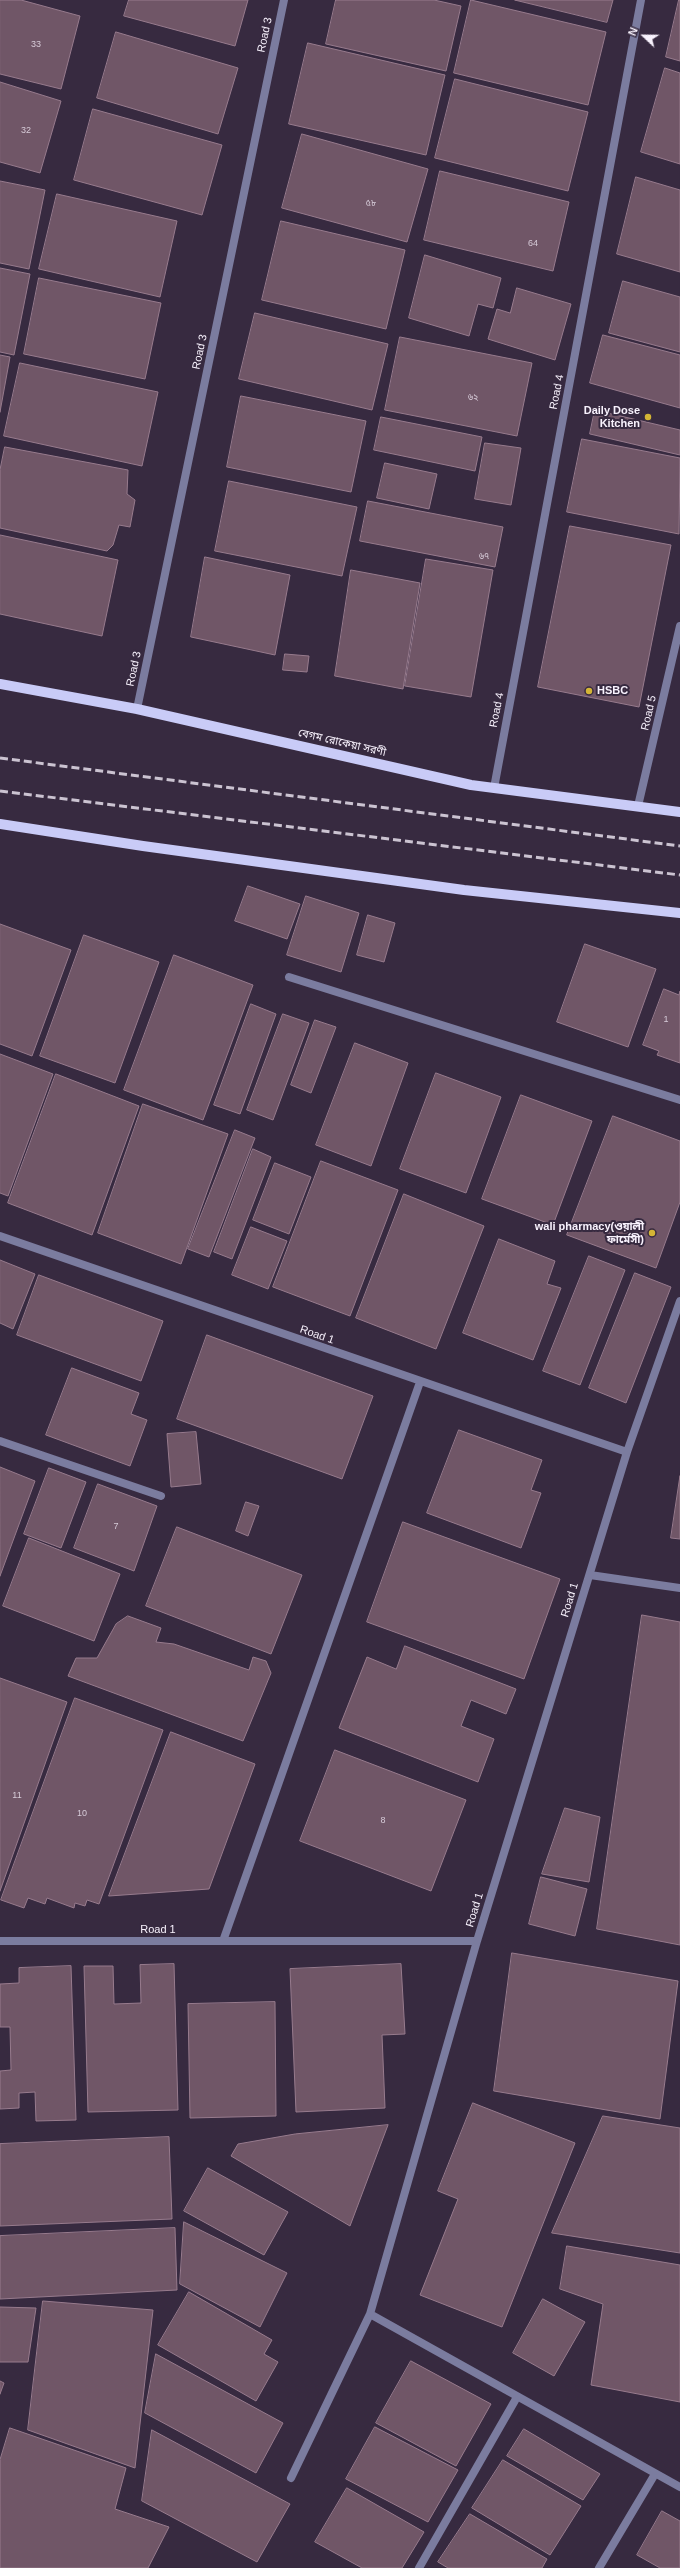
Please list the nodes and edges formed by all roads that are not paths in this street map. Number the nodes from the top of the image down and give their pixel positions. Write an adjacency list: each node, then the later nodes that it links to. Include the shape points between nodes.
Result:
1 (284, 0): 5 (street, Road 3)
2 (641, 0): 6 (street, Road 4)
3 (680, 626): 7 (street, Road 5)
4 (0, 684): 5 (main road, বেগম রোকেয়া সরণী)
5 (137, 709): 6 (main road, বেগম রোকেয়া সরণী)
6 (494, 788): 7 (main road, বেগম রোকেয়া সরণী)
7 (638, 806): 8 (main road, বেগম রোকেয়া সরণী)
8 (680, 812)
9 (0, 824): 10 (main road, via 464,890)
10 (680, 913)
11 (288, 976): 12 (street)
12 (680, 1100)
13 (0, 1236): 15 (street, Road 1)
14 (680, 1300): 17 (street, Road 1)
15 (420, 1382): 17 (street, Road 1); 22 (street)
16 (0, 1441): 18 (street)
17 (627, 1452): 19 (street, Road 1)
18 (162, 1496)
19 (590, 1574): 20 (street); 23 (street, Road 1)
20 (680, 1588)
21 (0, 1941): 22 (street, Road 1)
22 (223, 1941): 23 (street, Road 1)
23 (477, 1941): 24 (street)
24 (370, 2314): 25 (street); 27 (street)
25 (518, 2396): 26 (street); 29 (street)
26 (655, 2474): 28 (street); 30 (street)
27 (290, 2478)
28 (680, 2487)
29 (419, 2568)
30 (599, 2568)

